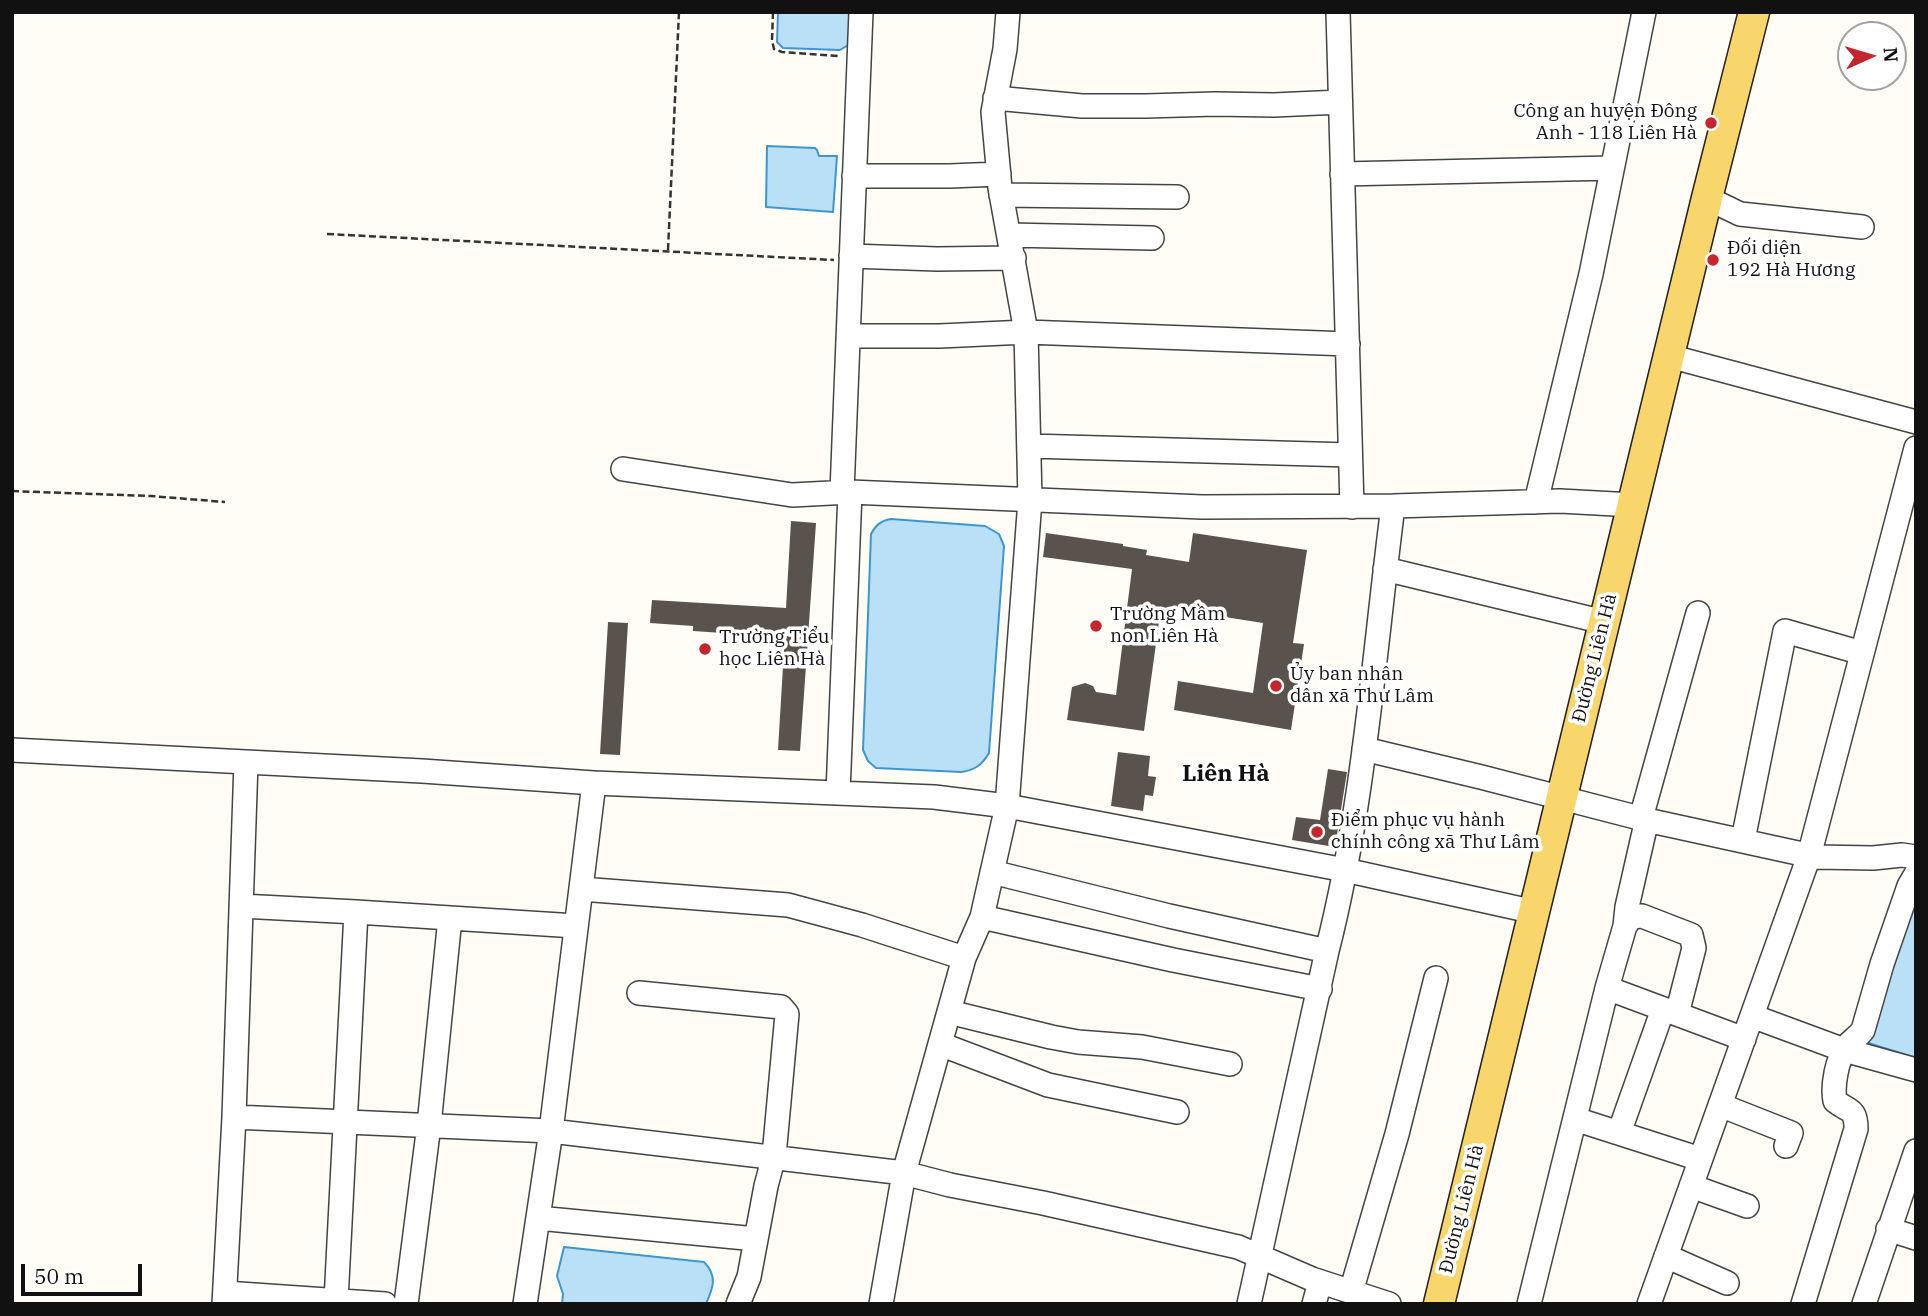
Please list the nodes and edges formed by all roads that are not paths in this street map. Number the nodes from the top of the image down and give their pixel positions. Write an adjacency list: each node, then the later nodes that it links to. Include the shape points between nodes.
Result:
1 (861, 12): 10 (street)
2 (1008, 12): 6 (street)
3 (1338, 12): 7 (street)
4 (1644, 12): 8 (street)
5 (1754, 12): 13 (main road, Đường Liên Hà)
6 (995, 98): 7 (street, via 1082,106); 11 (street)
7 (1340, 102): 9 (street)
8 (1612, 168): 9 (street); 30 (street)
9 (1342, 174): 21 (street)
10 (855, 176): 11 (street, via 950,176); 18 (street)
11 (1000, 185): 12 (street); 15 (street)
12 (1177, 197)
13 (1707, 198): 14 (street, via 1740,214); 22 (main road, Đường Liên Hà)
14 (1862, 227)
15 (1009, 235): 16 (street); 17 (street)
16 (1152, 237)
17 (1014, 258): 18 (street); 19 (street)
18 (851, 259): 20 (street)
19 (1026, 332): 20 (street); 21 (street); 24 (street)
20 (849, 337): 28 (street)
21 (1348, 344): 26 (street)
22 (1669, 356): 23 (street); 31 (main road, Đường Liên Hà)
23 (1916, 422)
24 (1029, 446): 26 (street); 29 (street)
25 (1916, 448): 37 (street)
26 (1350, 455): 33 (street)
27 (622, 469): 28 (street, via 792,495)
28 (846, 492): 29 (street); 42 (street)
29 (1030, 500): 33 (street); 44 (street)
30 (1536, 502): 31 (street); 32 (street)
31 (1633, 505): 36 (main road, Đường Liên Hà)
32 (1393, 506): 33 (street); 34 (street)
33 (1352, 507)
34 (1385, 569): 36 (street); 38 (street)
35 (1698, 612): 45 (street)
36 (1604, 622): 43 (main road, Đường Liên Hà)
37 (1862, 653): 46 (street, via 1785,631); 47 (street)
38 (1364, 749): 43 (street); 49 (street)
39 (12, 750): 40 (street)
40 (246, 762): 41 (street); 53 (street)
41 (594, 783): 42 (street); 52 (street)
42 (838, 793): 44 (street)
43 (1562, 797): 45 (street); 55 (main road, Đường Liên Hà)
44 (1007, 806): 49 (street); 50 (street)
45 (1644, 819): 46 (street); 59 (street)
46 (1743, 840): 47 (street)
47 (1809, 856): 48 (street); 68 (street)
48 (1916, 857)
49 (1345, 870): 55 (street); 60 (street)
50 (992, 872): 56 (street); 60 (street)
51 (1916, 874): 71 (street, via 1863,1030)
52 (581, 889): 58 (street); 61 (street, via 789,905)
53 (241, 906): 54 (street); 76 (street)
54 (356, 912): 57 (street); 78 (street)
55 (1535, 912): 107 (main road, Đường Liên Hà)
56 (982, 917): 61 (street); 64 (street)
57 (450, 918): 58 (street); 79 (street)
58 (576, 926): 80 (street)
59 (1625, 926): 63 (street); 67 (street, via 1631,917 1642,916 1691,935 1693,954)
60 (1327, 951): 64 (street)
61 (964, 958): 66 (street)
62 (1436, 978): 96 (street)
63 (1607, 988): 67 (street); 77 (street)
64 (1320, 989): 93 (street)
65 (639, 993): 84 (street, via 785,1010)
66 (950, 1012): 70 (street); 72 (street, via 1051,1037 1142,1047)
67 (1670, 1012): 69 (street); 81 (street)
68 (1752, 1016): 69 (street); 71 (street)
69 (1744, 1039): 74 (street)
70 (940, 1044): 75 (street, via 1048,1086); 86 (street)
71 (1844, 1050): 73 (street); 110 (street, via 1833,1090 1835,1101 1856,1117 1856,1129)
72 (1230, 1064)
73 (1916, 1070)
74 (1720, 1105): 82 (street, via 1791,1133); 85 (street)
75 (1177, 1112)
76 (234, 1117): 78 (street); 98 (street)
77 (1575, 1119): 81 (street); 108 (street)
78 (346, 1121): 79 (street); 99 (street)
79 (429, 1125): 80 (street); 101 (street)
80 (551, 1131): 84 (street); 89 (street)
81 (1619, 1133): 85 (street)
82 (1786, 1146)
83 (1916, 1151): 90 (street)
84 (774, 1156): 86 (street); 92 (street)
85 (1700, 1159): 87 (street)
86 (904, 1173): 93 (street, via 1238,1247); 104 (street)
87 (1691, 1186): 88 (street); 94 (street)
88 (1747, 1206)
89 (538, 1218): 92 (street); 102 (street)
90 (1888, 1229): 91 (street); 111 (street)
91 (1916, 1238)
92 (756, 1239): 103 (street, via 749,1278)
93 (1260, 1256): 97 (street); 105 (street)
94 (1665, 1256): 95 (street); 109 (street)
95 (1727, 1283)
96 (1351, 1292): 97 (street); 106 (street)
97 (1317, 1293)
98 (224, 1299): 99 (street)
99 (336, 1301): 100 (street)
100 (384, 1304)
101 (406, 1304)
102 (525, 1304)
103 (738, 1304)
104 (881, 1304)
105 (1249, 1304)
106 (1389, 1304)
107 (1439, 1304)
108 (1529, 1304)
109 (1649, 1304)
110 (1803, 1304)
111 (1864, 1304)

